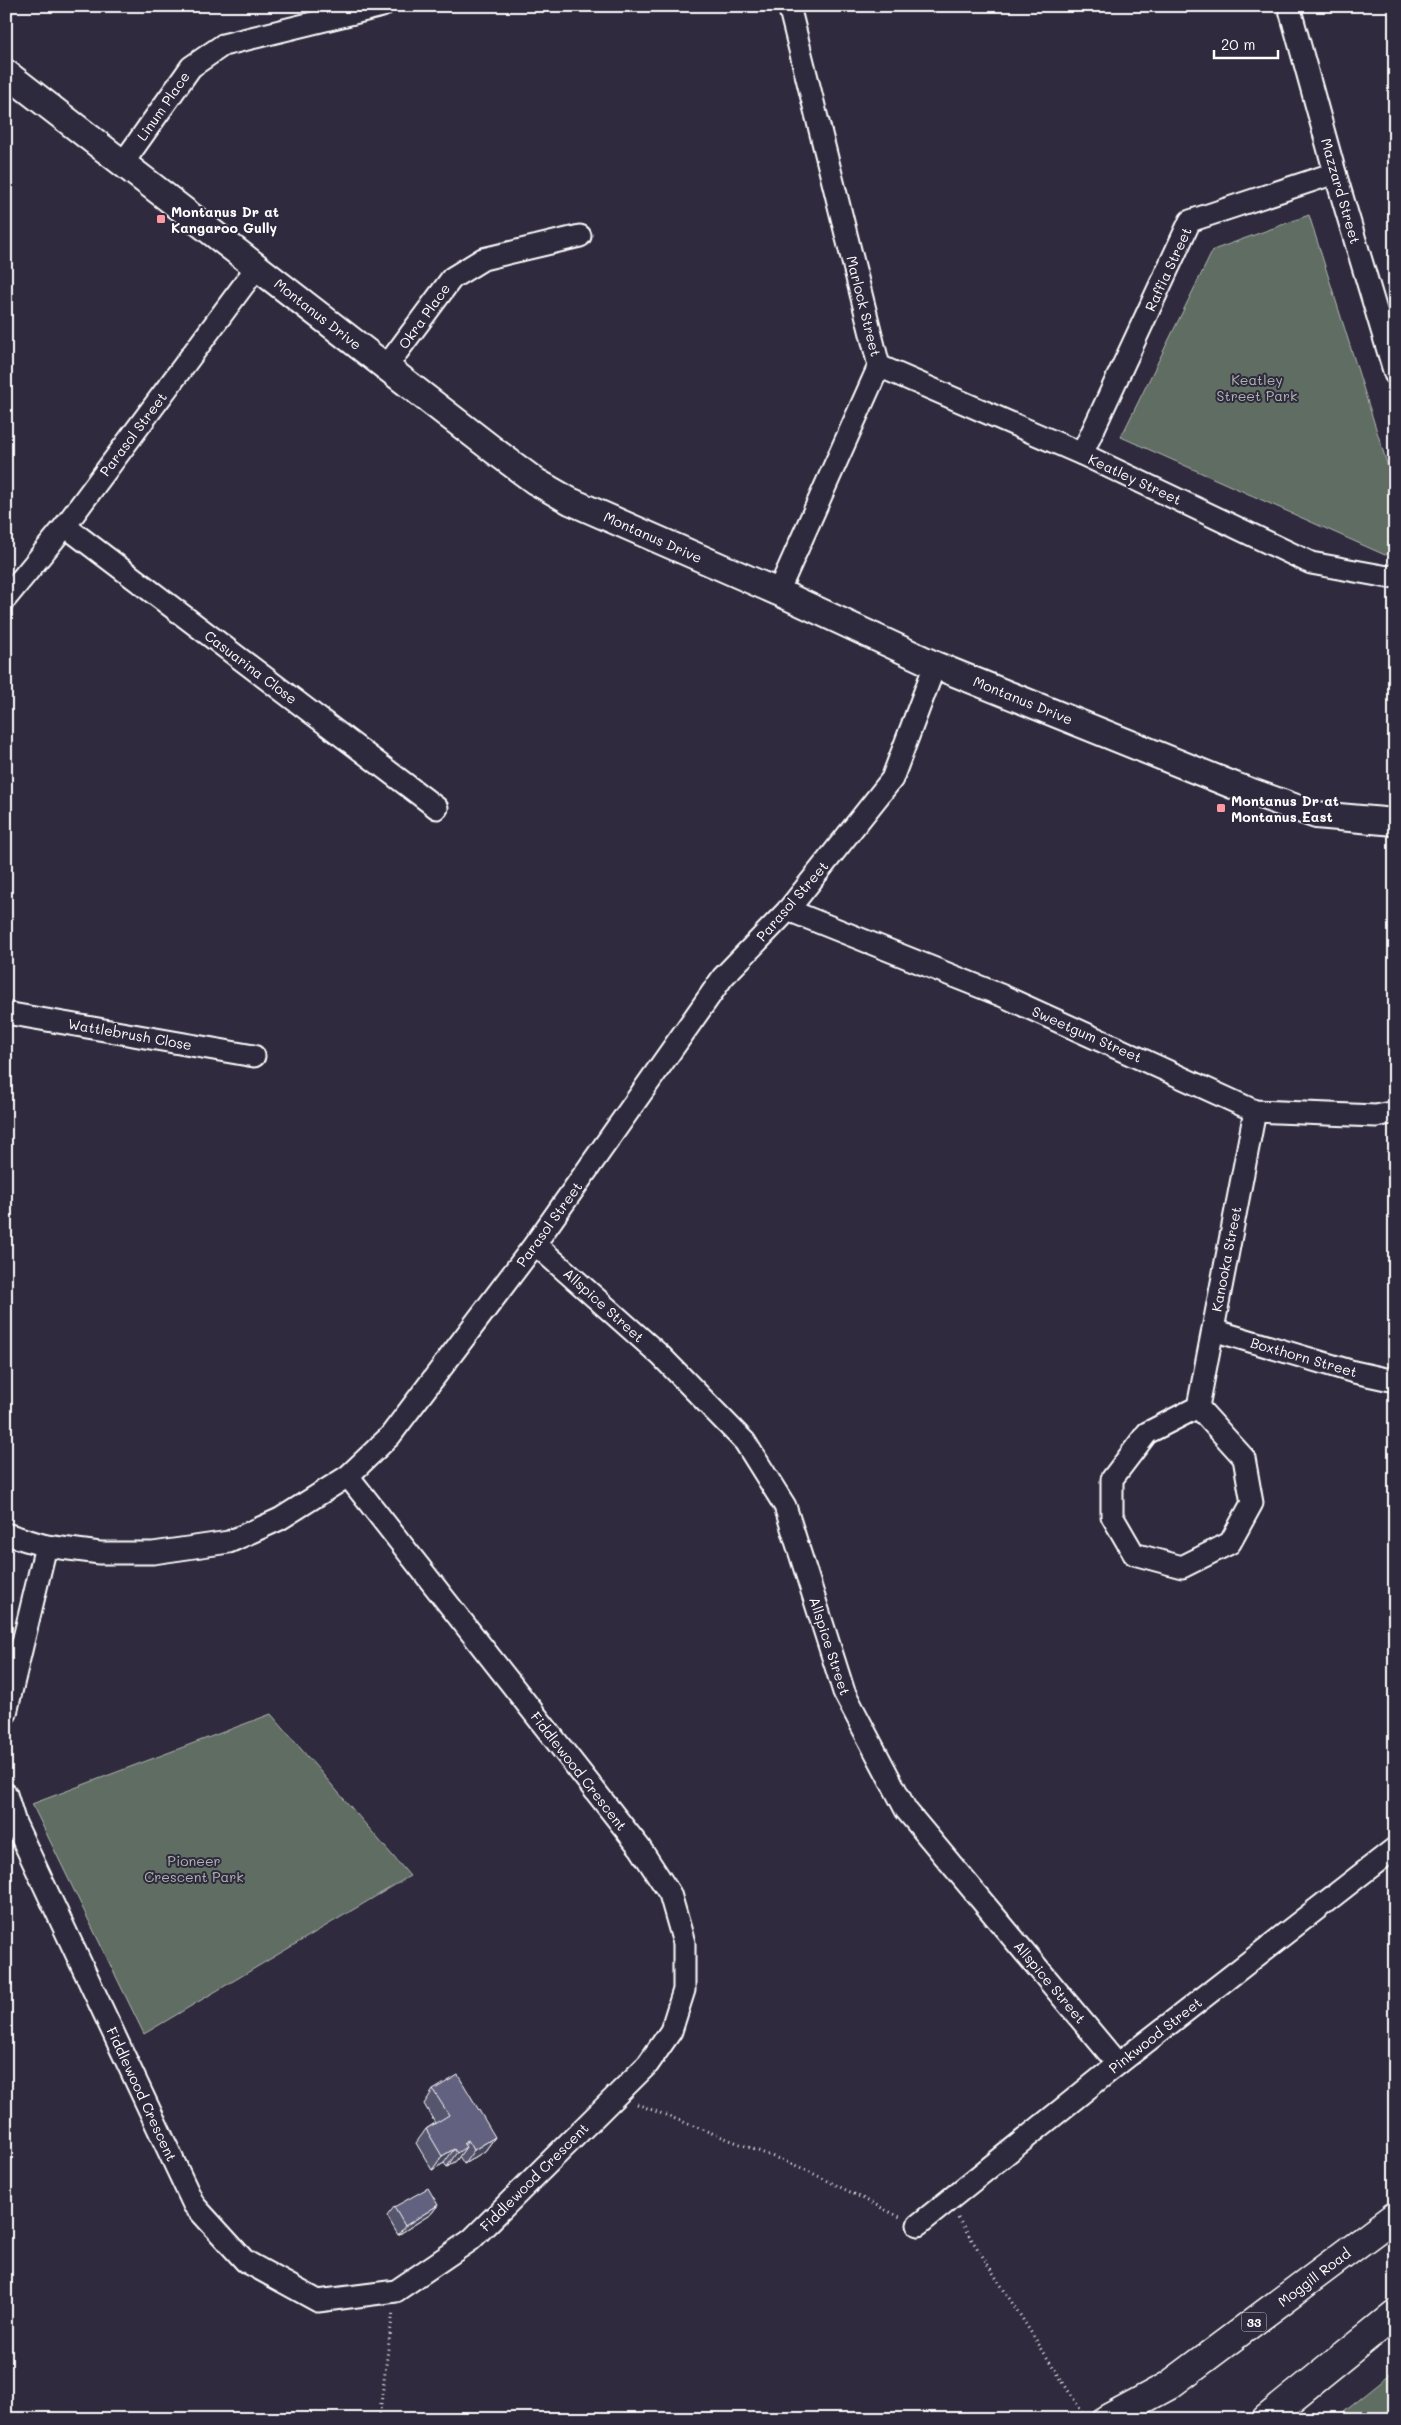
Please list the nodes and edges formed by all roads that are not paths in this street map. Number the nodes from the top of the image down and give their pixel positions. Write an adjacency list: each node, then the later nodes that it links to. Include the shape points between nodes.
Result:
1 (382, 6): 5 (street, Linum Place, via 224,45 191,67)
2 (789, 6): 9 (street, Marlock Street)
3 (1290, 6): 6 (street, Mazzard Street)
4 (6, 73): 5 (street, Montanus Drive)
5 (123, 164): 8 (street, Montanus Drive)
6 (1335, 173): 11 (street, Mazzard Street); 12 (street, Raffia Street, via 1190,221)
7 (580, 236): 10 (street, Okra Place, via 483,259 452,278)
8 (257, 267): 10 (street, Montanus Drive); 13 (street, Parasol Street)
9 (879, 366): 12 (street, Keatley Street); 15 (street, Marlock Street)
10 (386, 367): 15 (street, Montanus Drive, via 535,481 570,501)
11 (1395, 374)
12 (1082, 454): 14 (street, Keatley Street, via 1310,563 1388,577)
13 (65, 526): 16 (street, Parasol Street); 18 (street, Casuarina Close)
14 (1395, 575)
15 (778, 592): 17 (street, Montanus Drive)
16 (6, 598)
17 (935, 665): 19 (street, Montanus Drive, via 1235,786 1316,815); 20 (street, Parasol Street, via 892,779)
18 (437, 808)
19 (1395, 822)
20 (788, 910): 23 (street, Sweetgum Street, via 1002,996); 25 (street, Parasol Street, via 723,977)
21 (6, 1013): 22 (street, Wattlebrush Close)
22 (254, 1056)
23 (1255, 1111): 24 (street, Sweetgum Street, via 1376,1116); 26 (street, Kanooka Street)
24 (1395, 1112)
25 (535, 1244): 29 (street, Parasol Street, via 390,1436); 36 (street, Allspice Street, via 661,1356 745,1442 785,1506 844,1692 906,1810)
26 (1213, 1330): 27 (street, Boxthorn Street); 28 (street, Kanooka Street)
27 (1395, 1381)
28 (1198, 1407): 28 (street, via 1244,1458 1252,1503 1230,1543 1182,1567 1134,1554 1112,1516 1112,1479 1147,1434)
29 (348, 1476): 31 (street, Parasol Street, via 280,1519 229,1542 153,1554 100,1554); 34 (street, Fiddlewood Crescent, via 640,1848 670,1894 684,1943 684,1990 671,2031 648,2064 621,2092 471,2240 396,2291 318,2301 245,2261 194,2205)
30 (6, 1534): 31 (street, Parasol Street)
31 (46, 1546): 32 (street)
32 (6, 1713)
33 (6, 1794): 34 (street, Fiddlewood Crescent)
34 (10, 1825)
35 (1395, 1848): 36 (street, Pinkwood Street)
36 (1118, 2064): 38 (street, Pinkwood Street)
37 (1395, 2216): 40 (main road, Moggill Road / 33, via 1168,2386)
38 (918, 2226)
39 (1395, 2314): 41 (main road)
40 (1094, 2415)
41 (1266, 2419)

